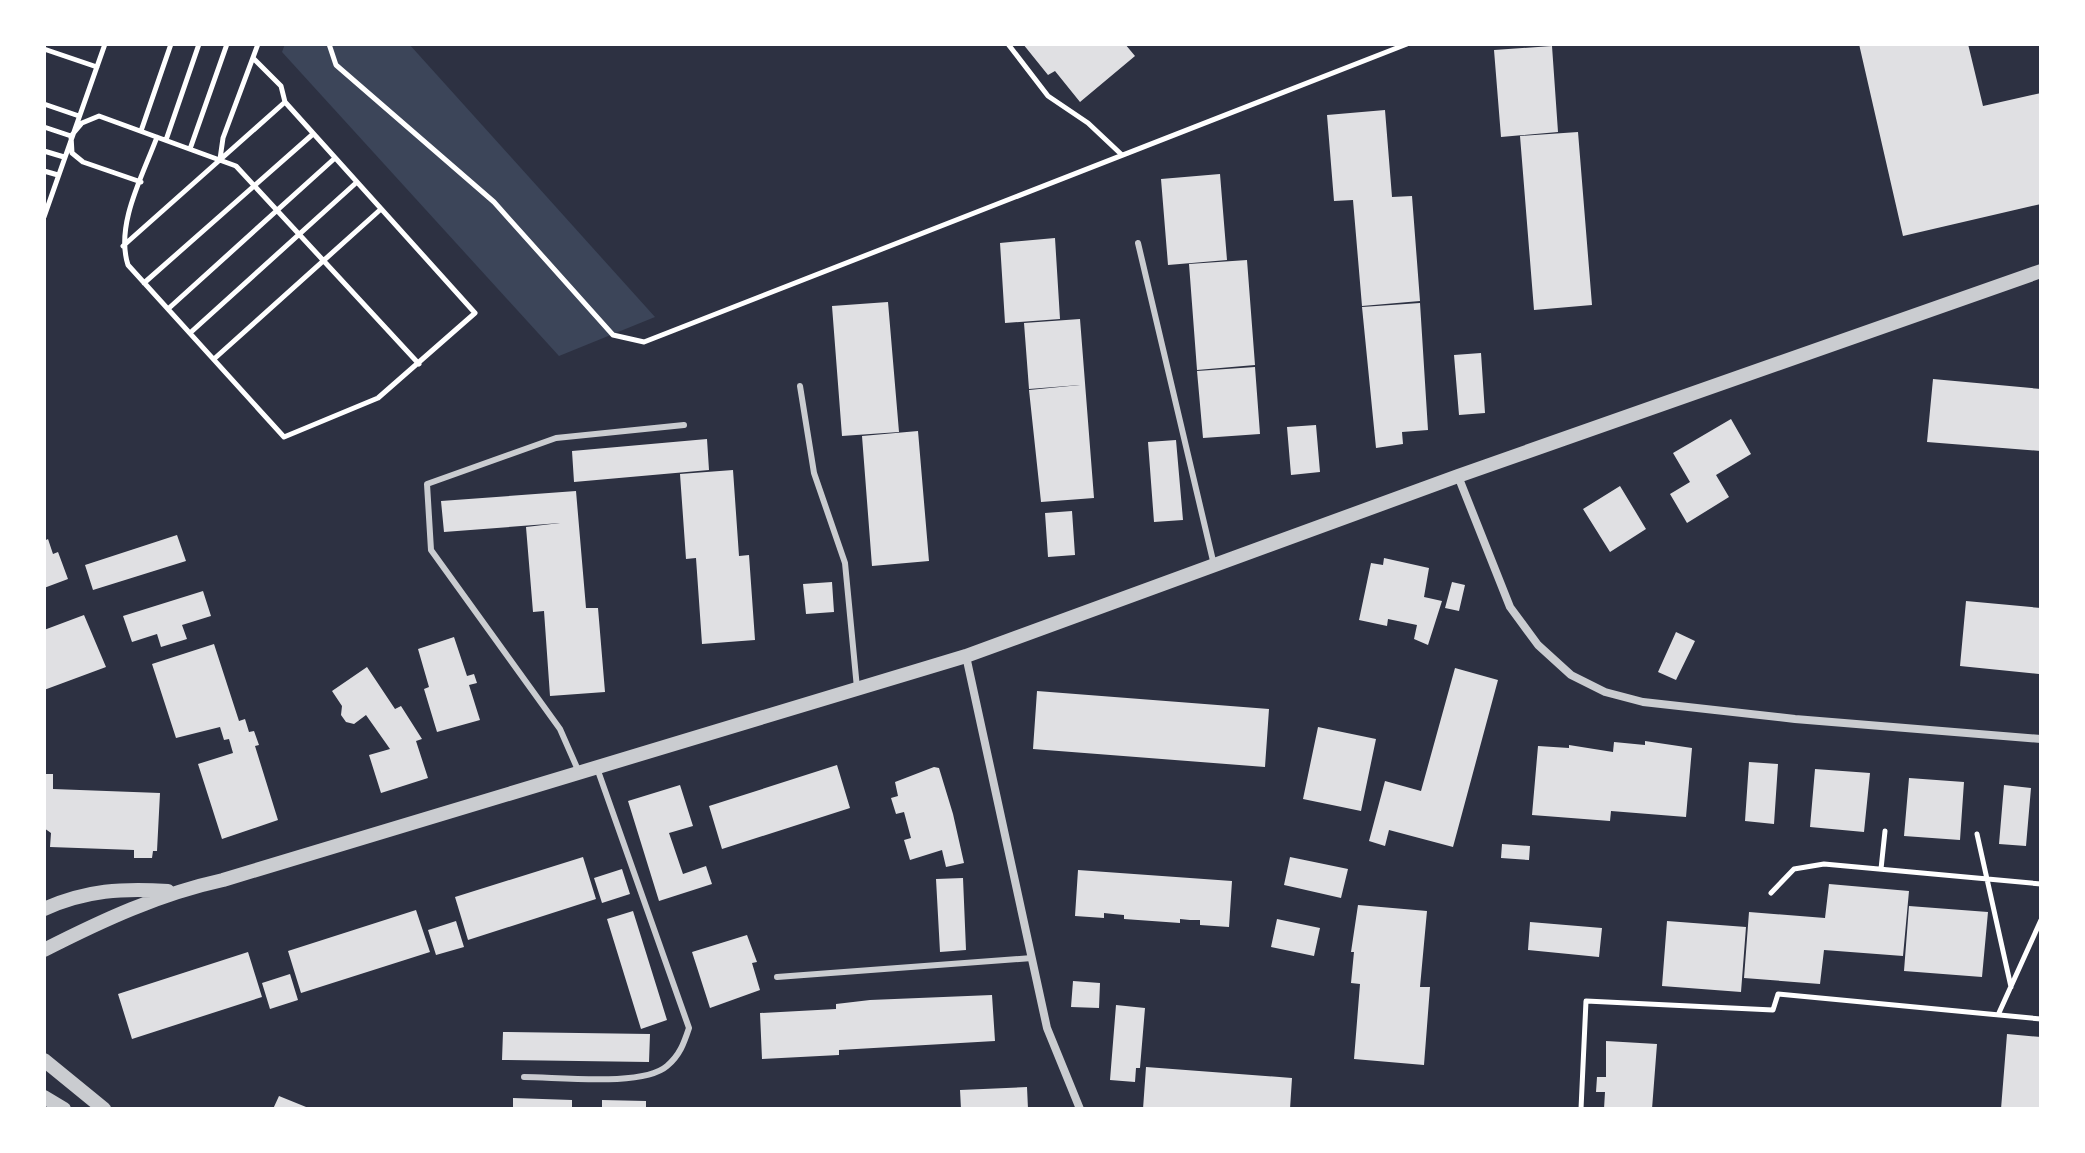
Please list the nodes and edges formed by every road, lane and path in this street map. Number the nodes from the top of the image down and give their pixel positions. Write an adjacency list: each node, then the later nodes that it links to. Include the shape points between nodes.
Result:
1 (105, 44): 11 (path)
2 (171, 44): 16 (path)
3 (199, 44): 20 (path)
4 (227, 44): 21 (path)
5 (258, 44): 10 (path)
6 (329, 44): 23 (path, via 336,65 494,202 613,335 644,342)
7 (1008, 44): 23 (path, via 1048,96)
8 (1407, 44): 23 (path)
9 (44, 49): 11 (path)
10 (253, 58): 12 (path, via 281,86); 26 (path)
11 (97, 67): 14 (path)
12 (285, 102): 17 (path); 26 (path)
13 (44, 104): 14 (path)
14 (79, 116): 18 (path)
15 (44, 127): 18 (path)
16 (141, 131): 18 (path, via 99,116 82,123); 19 (path)
17 (313, 134): 25 (path); 31 (path)
18 (71, 136): 24 (path); 29 (path, via 72,153 83,162)
19 (157, 137): 20 (path); 29 (path)
20 (166, 140): 21 (path)
21 (190, 149): 26 (path)
22 (44, 151): 24 (path)
23 (1122, 155)
24 (64, 157): 28 (path)
25 (335, 158): 30 (path); 33 (path)
26 (220, 160): 31 (path, via 236,166); 37 (path)
27 (44, 171): 28 (path)
28 (58, 175): 34 (path)
29 (141, 182): 37 (path)
30 (357, 182): 32 (path); 35 (path)
31 (253, 184): 33 (path); 40 (path)
32 (381, 209): 38 (path); 44 (path, via 475,313)
33 (277, 210): 35 (path); 41 (path)
34 (44, 217)
35 (301, 236): 38 (path); 42 (path)
36 (1138, 243): 48 (lane)
37 (122, 247): 40 (path, via 128,265)
38 (324, 261): 43 (path); 44 (path)
39 (2041, 271): 47 (street)
40 (144, 283): 41 (path)
41 (168, 309): 42 (path)
42 (190, 333): 43 (path)
43 (214, 359): 44 (path, via 284,437 378,398)
44 (419, 364)
45 (800, 386): 50 (lane, via 814,473 845,563)
46 (684, 425): 53 (lane, via 556,438 427,484 431,550 560,729)
47 (1458, 476): 48 (street); 51 (street, via 1510,607 1538,645 1571,675 1605,692 1643,702 1780,718)
48 (1214, 565): 49 (street)
49 (966, 656): 50 (street); 64 (street)
50 (857, 688): 52 (street)
51 (2041, 739)
52 (597, 768): 53 (street); 70 (lane, via 689,1028 682,1050 646,1077)
53 (579, 774): 59 (street)
54 (1885, 831): 56 (path)
55 (1977, 834): 57 (path)
56 (1881, 869): 57 (path); 60 (path, via 1824,864 1794,869)
57 (1989, 879): 58 (path); 66 (path)
58 (2041, 884)
59 (173, 891): 61 (street, via 126,888 76,894); 63 (street)
60 (1771, 893)
61 (44, 909)
62 (2041, 920): 66 (path)
63 (44, 950)
64 (1032, 958): 65 (lane); 74 (street, via 1047,1028)
65 (777, 977)
66 (2011, 987): 67 (path)
67 (1998, 1015): 68 (path); 75 (path, via 1778,994 1773,1010 1586,1001)
68 (2041, 1019)
69 (44, 1060): 73 (street)
70 (524, 1077)
71 (44, 1097): 72 (street)
72 (64, 1109)
73 (104, 1109)
74 (1080, 1109)
75 (1581, 1109)

